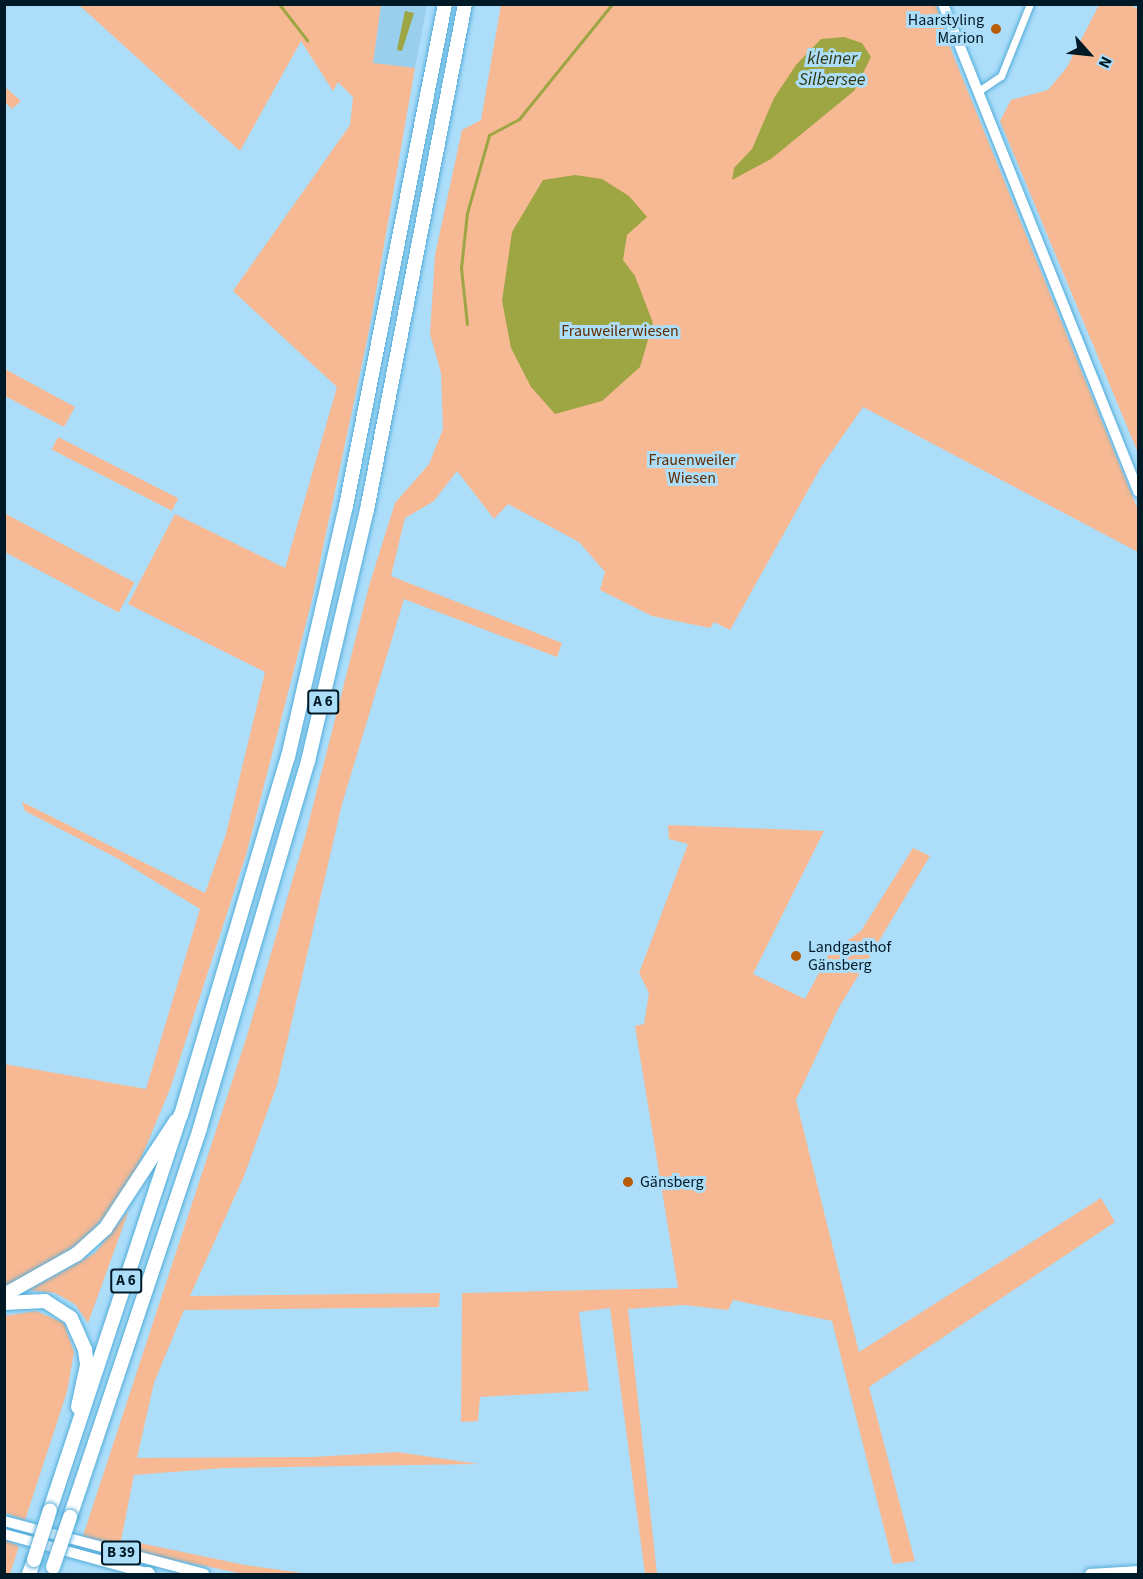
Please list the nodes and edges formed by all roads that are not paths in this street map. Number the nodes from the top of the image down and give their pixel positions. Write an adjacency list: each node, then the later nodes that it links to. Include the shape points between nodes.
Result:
1 (445, 4): 7 (highway, A 6, via 386,313 304,689 256,868)
2 (465, 4): 13 (highway, A 6, bridge, via 367,510 308,761 200,1128)
3 (943, 4): 5 (main road)
4 (1030, 4): 5 (street, via 1001,76)
5 (977, 92): 6 (main road)
6 (1138, 491)
7 (181, 1115): 8 (highway, via 160,1140 130,1196 105,1229 77,1254); 10 (highway, A 6)
8 (4, 1295)
9 (4, 1303): 10 (highway, via 45,1301 71,1318 78,1331 87,1365)
10 (71, 1447): 16 (highway, A 6, bridge)
11 (4, 1521): 17 (main road, B 39)
12 (4, 1534): 15 (main road, B 39)
13 (51, 1570)
14 (1138, 1571): 18 (main road)
15 (148, 1574)
16 (29, 1575)
17 (204, 1575)
18 (1090, 1575)

